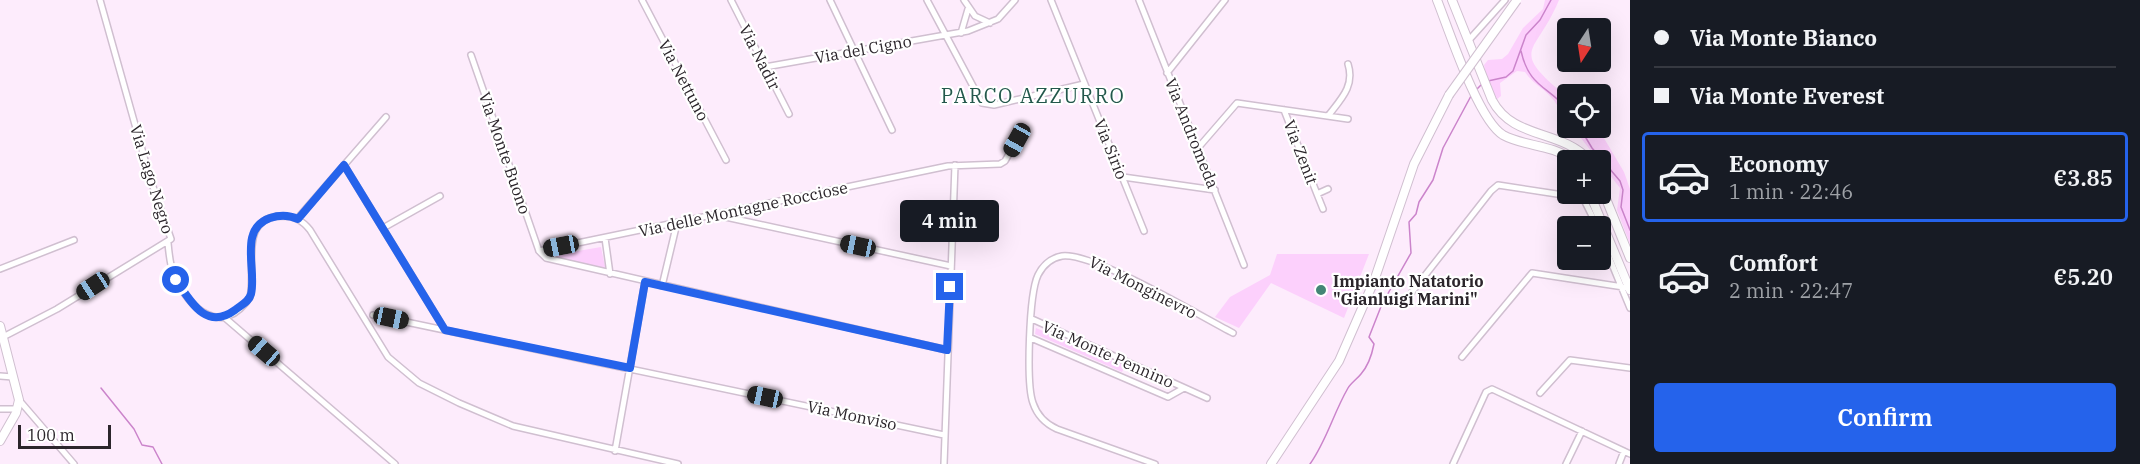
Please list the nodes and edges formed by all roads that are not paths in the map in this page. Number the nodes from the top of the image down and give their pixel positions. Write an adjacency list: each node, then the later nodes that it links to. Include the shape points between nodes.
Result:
1 (100, 0): 55 (street, Via Lago Negro, via 150,178 171,237)
2 (642, 0): 36 (street, Via Nettuno)
3 (731, 0): 23 (street, Via Nadir)
4 (830, 0): 20 (street)
5 (927, 0): 18 (street)
6 (964, 0): 15 (street)
7 (1015, 0): 16 (street)
8 (1051, 0): 25 (street, Via Sirio)
9 (1139, 0): 24 (street, Via Andromeda)
10 (1225, 0): 24 (street)
11 (1437, 0): 35 (street, via 1488,122 1514,140)
12 (1452, 0): 19 (street)
13 (1505, 0): 19 (street)
14 (1517, 0): 99 (street, bridge, via 1449,94 1414,164 1374,280 1339,361)
15 (968, 9): 16 (street, via 976,18); 17 (street)
16 (990, 23): 17 (street, Via del Cigno)
17 (961, 33): 18 (street, Via del Cigno)
18 (944, 34): 20 (street, Via del Cigno); 25 (street, via 984,104)
19 (1469, 40): 34 (street, via 1498,111 1510,123 1568,143)
20 (855, 50): 23 (street, Via del Cigno); 31 (street)
21 (471, 55): 56 (street, Via Monte Buono)
22 (1348, 64): 28 (street, via 1350,85)
23 (765, 67): 27 (street, Via Nadir)
24 (1167, 73): 33 (street, Via Andromeda)
25 (1084, 84): 39 (street, Via Sirio)
26 (1284, 110): 28 (street); 33 (street, via 1235,104); 42 (street, Via Zenit)
27 (789, 114)
28 (1328, 116): 30 (street)
29 (386, 117): 37 (street)
30 (1348, 119)
31 (892, 130)
32 (1017, 140): 38 (street, Via delle Montagne Rocciose, via 1002,163)
33 (1198, 148): 40 (street, Via Andromeda)
34 (1577, 150)
35 (1557, 152)
36 (726, 160)
37 (344, 165): 49 (street); 51 (street)
38 (955, 165): 47 (street, Via delle Montagne Rocciose); 59 (street)
39 (1123, 177): 40 (street); 52 (street, Via Sirio)
40 (1215, 189): 60 (street, Via Andromeda)
41 (1328, 189): 42 (street, Via Zenit)
42 (1317, 194): 46 (street, Via Zenit)
43 (440, 196): 51 (street)
44 (1594, 204): 65 (street)
45 (1608, 204): 58 (street)
46 (1323, 209)
47 (718, 215): 50 (street, Via delle Montagne Rocciose); 59 (street)
48 (1592, 216): 66 (street, via 1583,198 1498,185)
49 (298, 219): 69 (street, via 271,218 255,231 251,244 250,297); 92 (street, via 310,230 388,357 406,374 443,396 506,423)
50 (677, 223): 53 (street, Via delle Montagne Rocciose); 64 (street)
51 (383, 228): 72 (street)
52 (1144, 231)
53 (605, 238): 56 (street, Via delle Montagne Rocciose); 62 (street)
54 (74, 240): 61 (street)
55 (168, 243): 69 (street, via 173,274 187,295 207,316); 74 (street, Via Lago Negro)
56 (539, 251): 62 (street, via 543,256)
57 (1611, 256): 65 (street)
58 (1630, 258)
59 (951, 266): 77 (street)
60 (1244, 266)
61 (0, 269)
62 (610, 274): 63 (street)
63 (645, 282): 64 (street); 79 (street)
64 (662, 286): 77 (street)
65 (1628, 288): 67 (street); 78 (street, via 1532,273)
66 (1412, 292)
67 (1630, 308)
68 (373, 315): 72 (street, Via Monviso)
69 (224, 317): 95 (street)
70 (1032, 319): 73 (street, Via Monginevro, via 1033,292 1039,273 1051,260 1070,256 1099,263); 75 (street, Via Monginevro); 83 (street, Via Monte Pennino)
71 (0, 326): 74 (street)
72 (445, 330): 79 (street, Via Monviso)
73 (1233, 333)
74 (3, 337): 76 (street)
75 (1031, 338): 83 (street, Via Monte Pennino, via 1168,397); 98 (street, Via Monginevro, via 1030,390 1044,421)
76 (3, 348): 82 (street)
77 (947, 350): 90 (street)
78 (1462, 357)
79 (630, 368): 90 (street, Via Monviso); 92 (street)
80 (1630, 368): 84 (street, via 1570,360)
81 (0, 376): 82 (street)
82 (13, 377): 86 (street)
83 (1184, 388): 85 (street, Via Monte Pennino)
84 (1540, 393)
85 (1207, 398)
86 (19, 400): 88 (street); 94 (street)
87 (0, 409): 88 (street)
88 (18, 409): 91 (street)
89 (1582, 431): 93 (street); 100 (street, via 1497,389 1490,390); 101 (street)
90 (944, 435): 97 (street)
91 (0, 441)
92 (615, 451): 96 (street)
93 (1627, 453): 102 (street)
94 (74, 464)
95 (395, 464)
96 (678, 464)
97 (944, 464)
98 (1155, 464)
99 (1271, 464)
100 (1453, 464)
101 (1566, 464)
102 (1618, 464)

